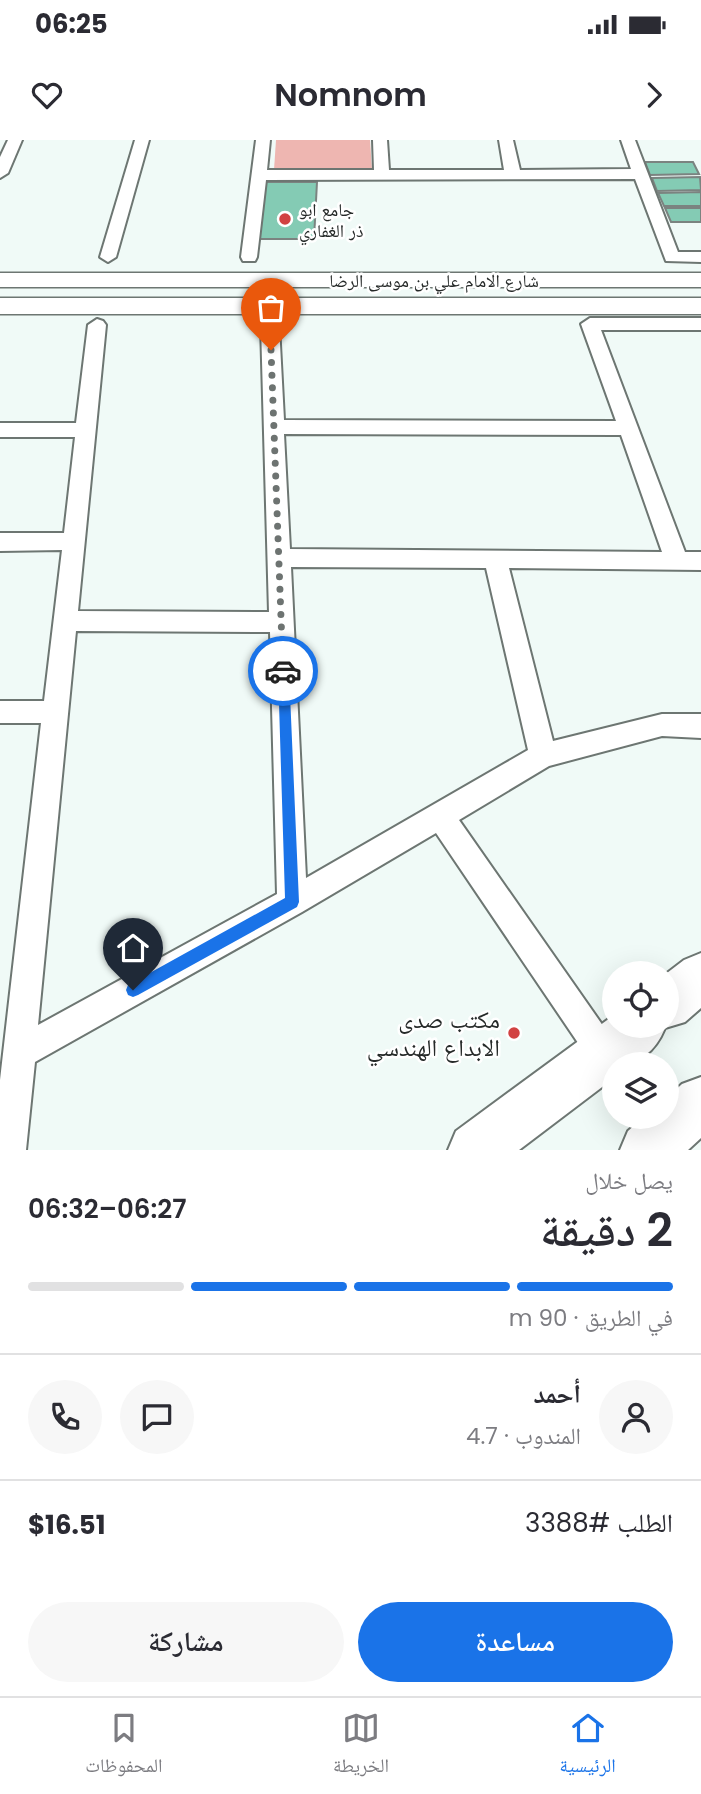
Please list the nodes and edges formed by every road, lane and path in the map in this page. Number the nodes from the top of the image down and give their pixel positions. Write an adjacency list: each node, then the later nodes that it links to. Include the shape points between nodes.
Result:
1 (15, 140): 7 (street)
2 (142, 140): 12 (street)
3 (263, 140): 9 (street)
4 (380, 140): 10 (street)
5 (506, 140): 11 (street)
6 (628, 140): 8 (street)
7 (0, 173)
8 (641, 174): 11 (street); 14 (street, via 672,257)
9 (259, 175): 10 (street); 13 (street)
10 (382, 175): 11 (street)
11 (513, 175)
12 (108, 257)
13 (249, 257)
14 (701, 257)
15 (0, 280): 16 (main road, شارع الامام علي بن موسى الرضا)
16 (701, 280)
17 (0, 306): 18 (main road, شارع الامام علي بن موسى الرضا)
18 (701, 306)
19 (701, 324): 23 (street, via 590,324)
20 (97, 325): 25 (street)
21 (270, 325): 22 (street)
22 (274, 427): 23 (street); 28 (street)
23 (629, 428): 30 (street)
24 (0, 430): 25 (street)
25 (86, 430): 26 (street)
26 (74, 541): 27 (street); 32 (street)
27 (0, 542)
28 (279, 558): 29 (street); 33 (street)
29 (495, 560): 30 (street); 37 (street)
30 (677, 561): 31 (street)
31 (701, 561)
32 (66, 621): 33 (street); 35 (street)
33 (282, 622): 39 (street)
34 (0, 712): 35 (street)
35 (56, 712): 43 (street)
36 (701, 726): 37 (street, via 662,725)
37 (543, 756): 38 (street)
38 (441, 817): 39 (street); 42 (street)
39 (292, 902): 43 (street)
40 (701, 977): 41 (main road)
41 (679, 994)
42 (622, 1040): 46 (main road)
43 (19, 1053): 45 (street)
44 (701, 1103): 47 (main road)
45 (9, 1150)
46 (475, 1150)
47 (647, 1150)

